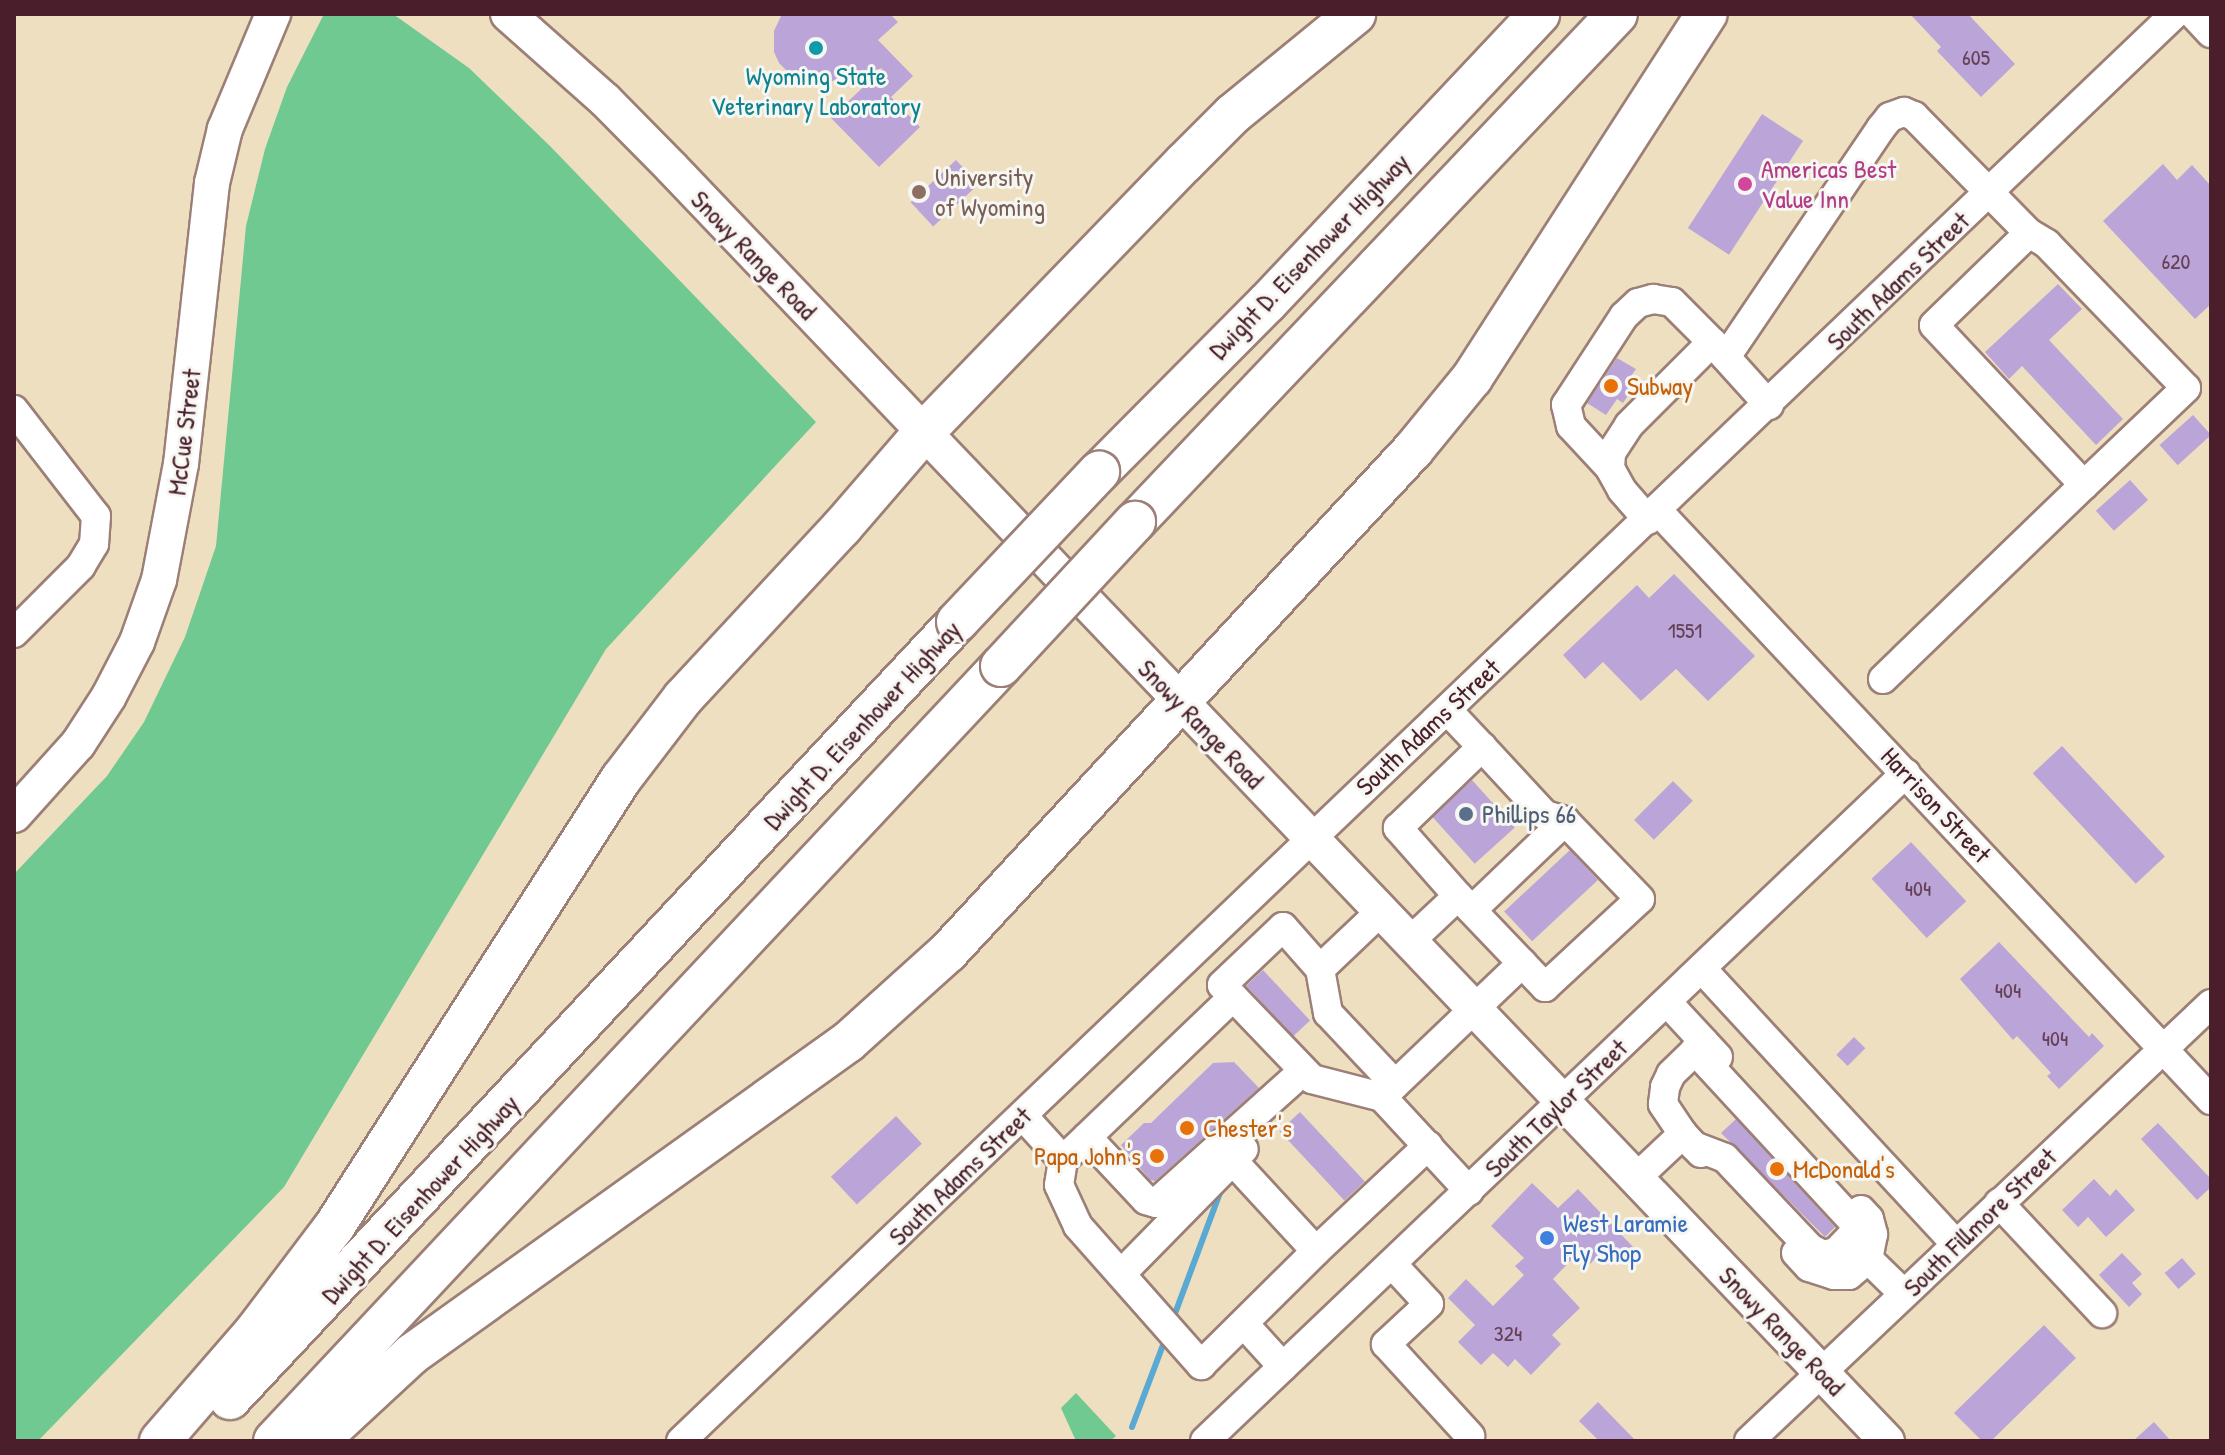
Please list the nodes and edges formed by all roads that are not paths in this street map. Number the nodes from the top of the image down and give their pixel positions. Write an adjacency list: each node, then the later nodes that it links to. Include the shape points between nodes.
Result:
1 (273, 14): 25 (main road, McCue Street, via 225,129 212,183 181,464 159,580 137,642 109,696 78,744)
2 (508, 14): 15 (main road, Snowy Range Road, via 605,100)
3 (1355, 14): 15 (highway, via 1233,114)
4 (1539, 14): 65 (highway, Dwight D. Eisenhower Highway, bridge, via 957,622)
5 (1617, 14): 66 (highway, bridge)
6 (1707, 14): 21 (highway, via 1472,378 1413,450)
7 (2175, 14): 10 (street, South Adams Street)
8 (2193, 14): 9 (street)
9 (2211, 33)
10 (1990, 192): 11 (street); 12 (street, via 1914,116 1904,112 1890,117); 13 (street, South Adams Street)
11 (2029, 233): 17 (street, via 1934,325); 17 (street, via 2047,244 2186,388)
12 (1719, 350): 13 (street, Harrison Street); 16 (street, via 1629,425 1611,453); 16 (street, Harrison Street, via 1672,302 1638,303 1624,316 1566,405 1571,426)
13 (1769, 405): 18 (street, South Adams Street)
14 (14, 410): 19 (street, via 96,516 94,544 81,566)
15 (924, 432): 21 (main road, Snowy Range Road); 64 (highway, via 683,698 621,779 334,1227 256,1330)
16 (1610, 468): 18 (street, Harrison Street, via 1622,490)
17 (2084, 485): 20 (street)
18 (1653, 515): 22 (street, South Adams Street); 24 (street, Harrison Street)
19 (14, 633)
20 (1883, 679)
21 (1179, 700): 27 (main road, Snowy Range Road); 67 (highway, via 948,952 848,1042 412,1354)
22 (1447, 710): 23 (street); 27 (street, South Adams Street)
23 (1482, 747): 26 (street, via 1545,815); 28 (street, via 1398,828)
24 (1906, 773): 33 (street, South Taylor Street); 39 (street, Harrison Street)
25 (14, 815)
26 (1565, 821): 28 (street); 31 (street, via 1640,899 1545,987)
27 (1310, 838): 29 (main road, Snowy Range Road); 44 (street, South Adams Street)
28 (1465, 903): 30 (street); 31 (street)
29 (1380, 912): 30 (main road, Snowy Range Road); 32 (street)
30 (1409, 942): 37 (main road, Snowy Range Road)
31 (1522, 963): 37 (street)
32 (1320, 969): 34 (street, via 1283,927 1222,985); 41 (street, via 1328,1013)
33 (1702, 969): 35 (street, South Taylor Street); 52 (street)
34 (1233, 997): 40 (street); 47 (street)
35 (1667, 1002): 38 (street); 43 (street, South Taylor Street)
36 (2211, 1004): 39 (street, South Fillmore Street)
37 (1472, 1009): 41 (street); 43 (main road, Snowy Range Road)
38 (1699, 1046): 45 (street, via 1671,1074 1663,1104); 45 (street, via 1859,1228 1864,1241 1852,1262 1845,1267 1829,1265 1725,1158); 54 (street, via 1869,1219 1873,1234)
39 (2163, 1048): 42 (street, Harrison Street); 51 (street, South Fillmore Street)
40 (1308, 1075): 41 (street); 47 (street, via 1156,1203); 48 (street)
41 (1388, 1091): 46 (street)
42 (2211, 1100)
43 (1562, 1103): 49 (main road, Snowy Range Road); 50 (street, South Taylor Street)
44 (1023, 1116): 47 (street); 68 (street, South Adams Street)
45 (1688, 1140): 49 (street); 54 (street, via 1809,1267 1821,1274 1849,1275)
46 (1428, 1146): 50 (street); 53 (street)
47 (1076, 1148): 56 (street, via 1059,1185 1078,1226)
48 (1233, 1161): 53 (street); 56 (street)
49 (1635, 1179): 61 (main road, Snowy Range Road)
50 (1469, 1191): 55 (street, South Taylor Street)
51 (1999, 1203): 52 (street, South Fillmore Street); 58 (street)
52 (1956, 1244): 57 (street, South Fillmore Street)
53 (1316, 1251): 59 (street)
54 (1868, 1259): 57 (street)
55 (1392, 1264): 60 (street, South Taylor Street); 62 (street, via 1429,1304 1386,1344)
56 (1121, 1274): 59 (street, via 1201,1365)
57 (1904, 1294): 61 (street, South Fillmore Street)
58 (2102, 1313)
59 (1244, 1324): 60 (street)
60 (1283, 1367): 63 (street, South Taylor Street)
61 (1822, 1373): 69 (street, South Fillmore Street); 70 (main road, Snowy Range Road)
62 (1470, 1436)
63 (1213, 1438)
64 (160, 1441)
65 (190, 1441)
66 (274, 1441)
67 (318, 1441)
68 (681, 1441)
69 (1749, 1441)
70 (1887, 1441)

